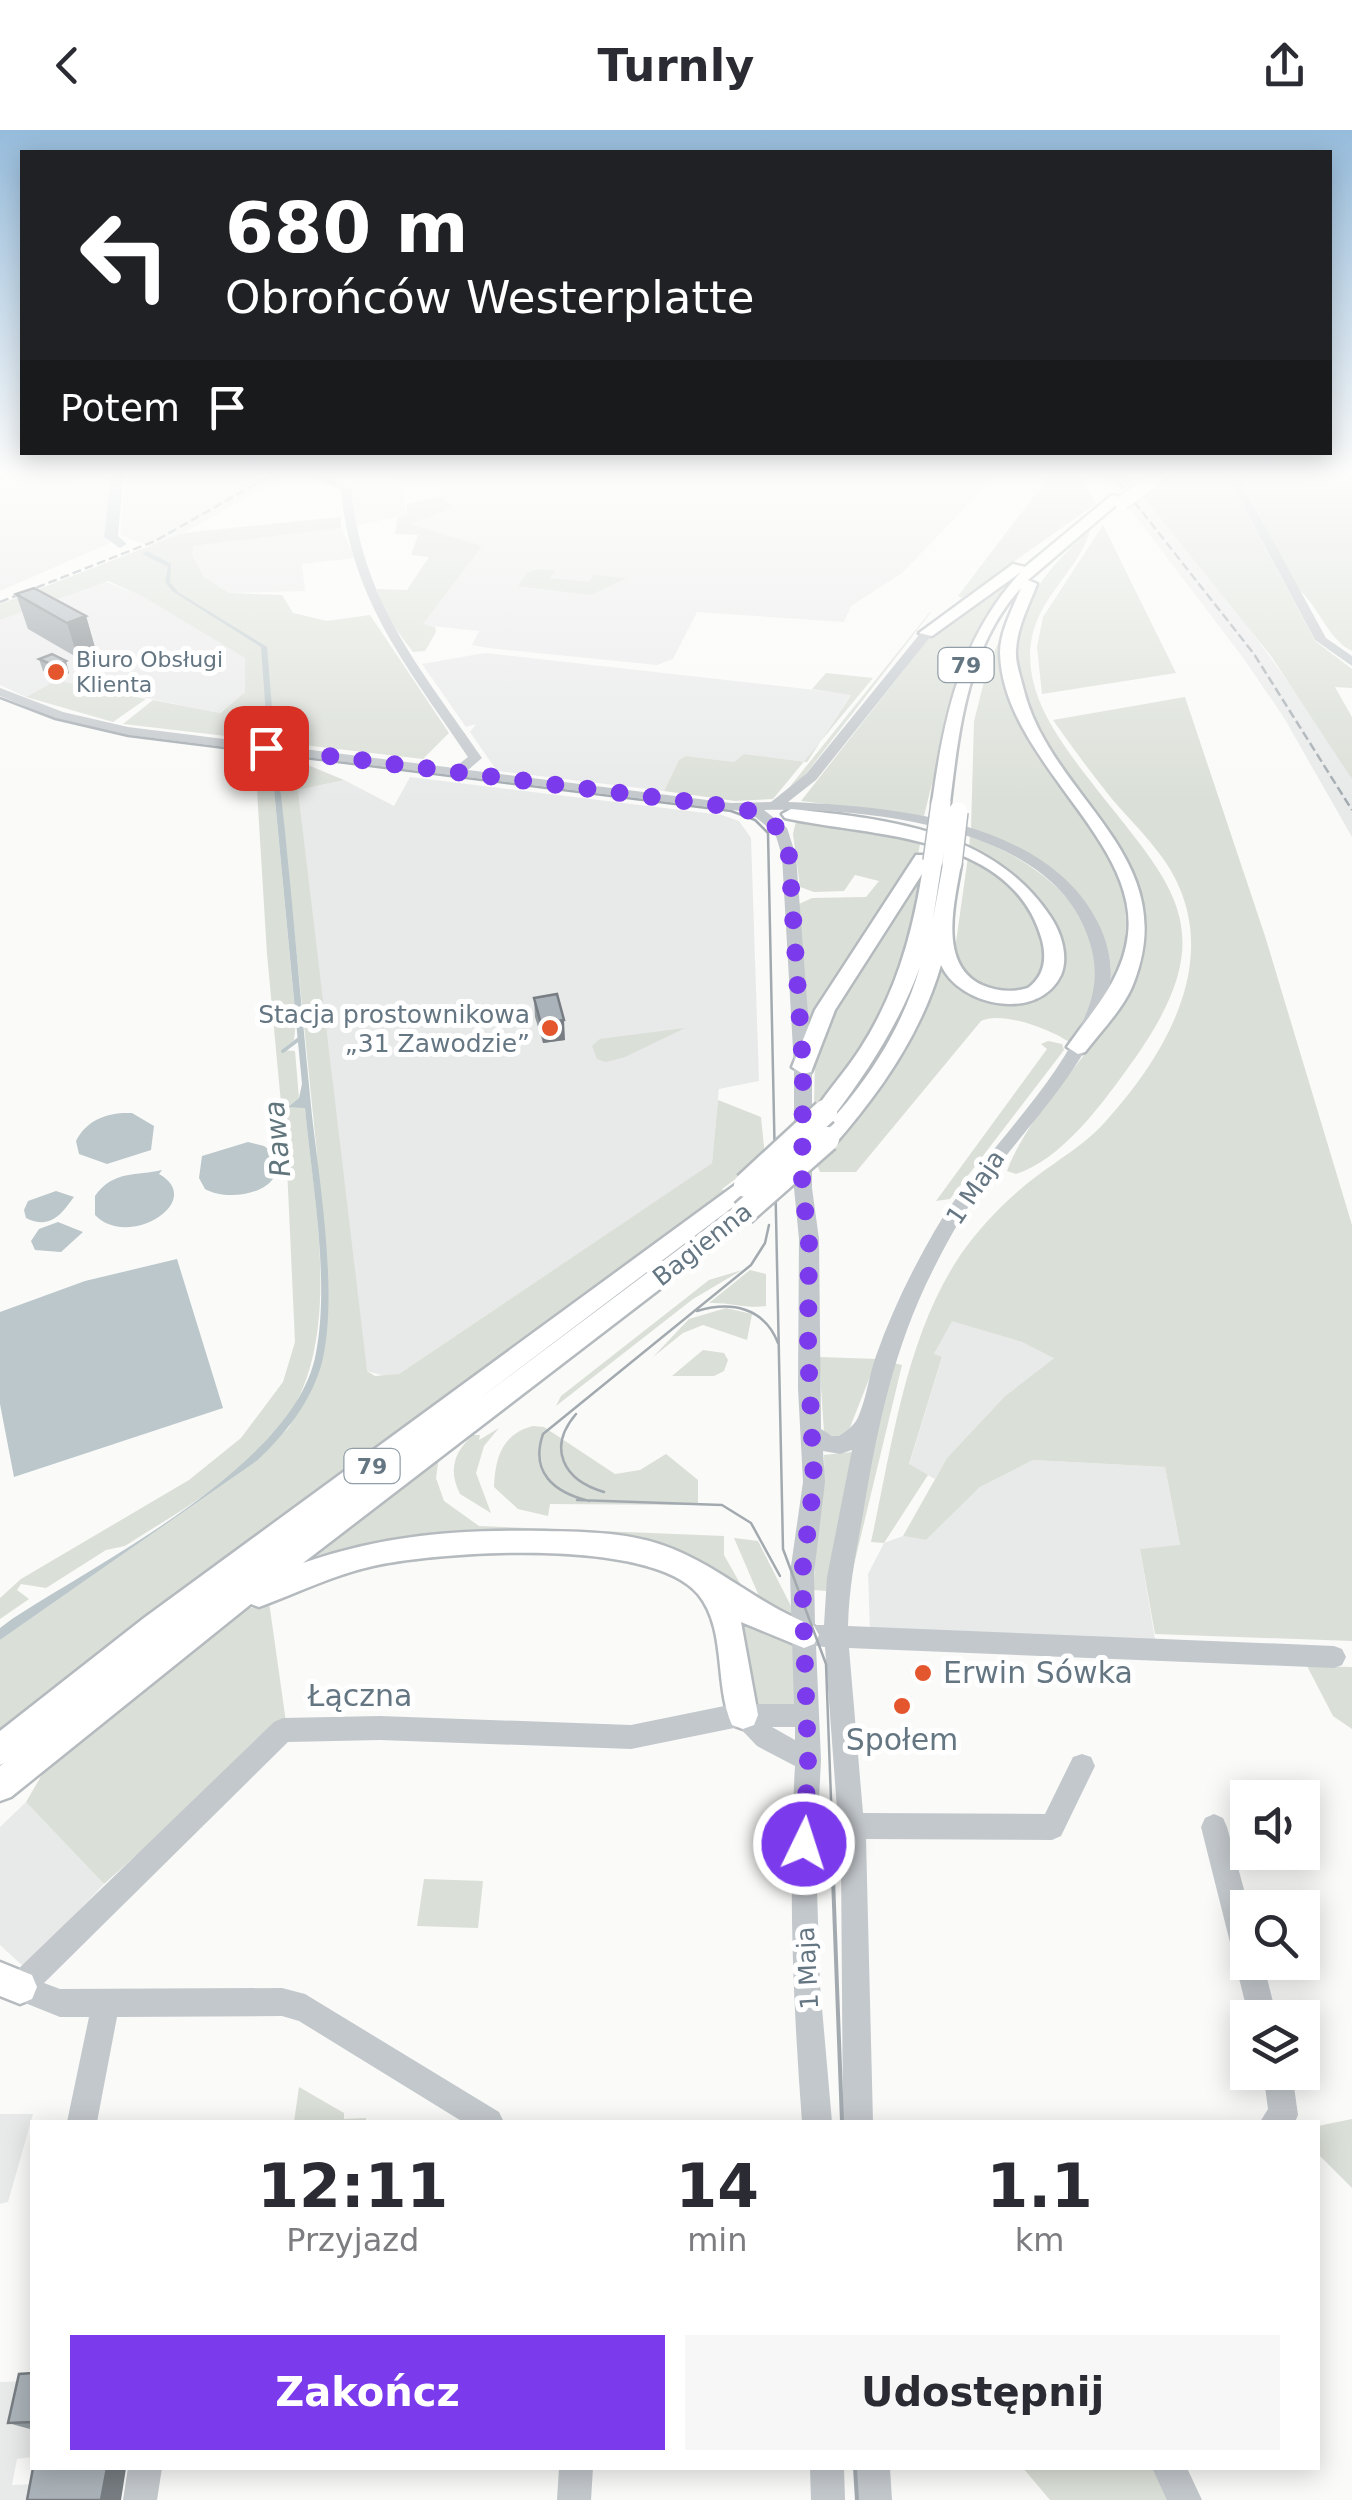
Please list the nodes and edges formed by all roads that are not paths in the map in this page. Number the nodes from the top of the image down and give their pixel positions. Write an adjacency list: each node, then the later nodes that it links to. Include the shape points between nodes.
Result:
1 (365, 582): 10 (street, via 375,609)
2 (1001, 582): 7 (main road)
3 (1019, 582): 18 (main road, Bagienna / 79, via 968,660 951,722)
4 (1032, 582): 6 (main road, Bagienna / 79)
5 (1290, 582): 8 (street, via 1321,640)
6 (1030, 584): 18 (main road, Bagienna / 79, via 978,677); 22 (main road, via 1008,651 1015,697 1120,860 1135,902 1128,972)
7 (927, 633): 16 (street)
8 (1352, 662)
9 (0, 692): 12 (street, via 113,728)
10 (455, 728): 11 (street); 12 (street, via 454,742)
11 (476, 758): 13 (street); 14 (street)
12 (436, 767): 13 (street)
13 (460, 770): 14 (street)
14 (486, 774): 15 (street)
15 (732, 807): 16 (street); 17 (street)
16 (788, 808): 17 (street); 18 (street, 1 Maja); 19 (street); 21 (main road, via 906,831 986,863 1040,914 1052,943 1052,973 1043,986 1020,996 976,990 952,968)
17 (755, 810): 19 (street, 1 Maja, via 782,832)
18 (947, 817): 20 (main road, Bagienna / 79, bridge); 22 (street, 1 Maja, via 1032,863 1070,894 1092,925 1105,965 1103,996)
19 (789, 856): 23 (street, 1 Maja)
20 (936, 861): 21 (main road, Bagienna / 79); 23 (main road, via 825,1010); 24 (main road, Bagienna / 79, bridge, via 920,943 901,999 873,1050)
21 (943, 926): 24 (main road, Bagienna / 79, bridge, via 926,992 900,1046 827,1139)
22 (1078, 1047): 25 (street, 1 Maja, via 933,1249 892,1339)
23 (803, 1067): 26 (street, 1 Maja)
24 (744, 1199): 28 (main road, Bagienna / 79); 35 (main road, Bagienna / 79, via 138,1639)
25 (868, 1422): 26 (street, via 854,1440 837,1447); 30 (street, 1 Maja, via 838,1583)
26 (811, 1434): 29 (street, 1 Maja)
27 (704, 1580): 28 (main road, via 664,1558 619,1546 432,1541 346,1557); 29 (main road); 32 (main road, via 728,1624)
28 (236, 1602): 34 (main road, Bagienna / 79)
29 (804, 1635): 30 (street); 33 (street, 1 Maja)
30 (837, 1638): 31 (street); 40 (street, 1 Maja)
31 (1334, 1657)
32 (743, 1714): 33 (street, Łączna); 36 (street, via 766,1738); 43 (street, Łączna, via 632,1737 284,1730)
33 (807, 1715): 36 (street, 1 Maja)
34 (43, 1748): 38 (main road, Bagienna / 79); 39 (main road)
35 (0, 1750)
36 (808, 1760): 48 (street, 1 Maja, via 806,1985)
37 (1082, 1766): 40 (street, via 1052,1826)
38 (0, 1786)
39 (0, 1800)
40 (850, 1826): 49 (street, 1 Maja)
41 (1214, 1827): 42 (street)
42 (1230, 1890)
43 (10, 1983): 44 (street, via 60,2003)
44 (105, 2005): 46 (street); 47 (street, via 282,2002 304,2008)
45 (1280, 2090): 50 (street, via 1284,2115)
46 (82, 2120)
47 (486, 2120)
48 (817, 2120)
49 (858, 2120)
50 (1278, 2120)
51 (145, 2470): 56 (street)
52 (576, 2470): 57 (street)
53 (827, 2470): 58 (street)
54 (873, 2470): 59 (street)
55 (1170, 2470): 60 (street)
56 (140, 2500)
57 (574, 2500)
58 (828, 2500)
59 (875, 2500)
60 (1184, 2500)

